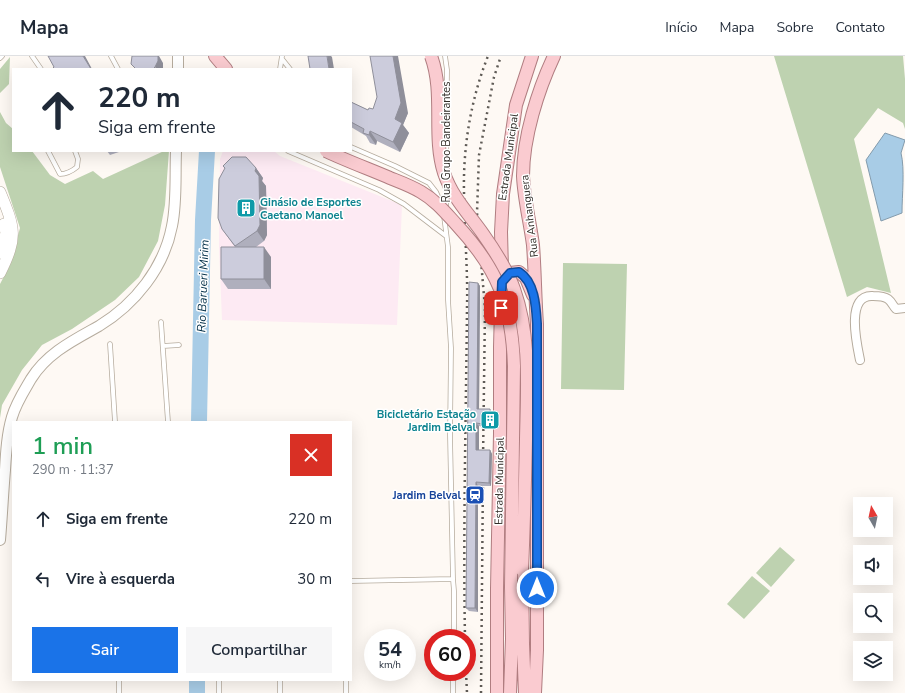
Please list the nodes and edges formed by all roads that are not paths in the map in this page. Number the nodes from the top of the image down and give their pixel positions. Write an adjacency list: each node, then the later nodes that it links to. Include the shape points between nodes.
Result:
1 (32, 56): 9 (lane)
2 (111, 56): 10 (lane)
3 (215, 56): 11 (main road)
4 (431, 56): 52 (main road, bridge, via 438,80 440,151 446,177 454,195 506,271 514,290 526,343 522,570)
5 (444, 56): 22 (lane, Rua Grupo Bandeirantes, via 447,70)
6 (532, 56): 26 (main road, Estrada Municipal, via 516,105 506,160 501,232)
7 (554, 56): 27 (main road, Rua Anhanguera, via 540,87 529,129 524,164 525,194 536,279)
8 (282, 58): 12 (lane); 13 (lane)
9 (40, 68)
10 (117, 68)
11 (225, 68)
12 (280, 68)
13 (289, 68)
14 (352, 147): 22 (lane, via 429,183 441,201)
15 (49, 152): 16 (lane, via 60,174 66,174 77,167)
16 (75, 152)
17 (176, 152): 36 (street, via 172,227 156,269 135,297 114,317 76,338 45,362 32,378 16,406 8,437)
18 (290, 152): 23 (lane, via 386,193)
19 (328, 152): 51 (main road, bridge, via 412,187 436,203 474,243 488,264 508,310 514,366)
20 (0, 192): 25 (main road, via 14,234 10,252)
21 (0, 212): 24 (main road, via 6,233)
22 (446, 228): 23 (lane)
23 (446, 236): 37 (lane)
24 (0, 253)
25 (0, 273)
26 (502, 282): 27 (main road, via 510,273 519,272 526,278); 50 (main road, Estrada Municipal)
27 (536, 304): 53 (main road, Rua Anhanguera)
28 (905, 308): 33 (street, via 896,309 888,299 881,296 867,296 862,300 855,315)
29 (161, 322): 32 (lane)
30 (110, 344): 34 (lane)
31 (179, 345): 32 (lane)
32 (164, 346): 35 (lane)
33 (860, 360)
34 (115, 421)
35 (168, 421)
36 (0, 540)
37 (453, 579): 38 (lane); 39 (lane)
38 (352, 581)
39 (454, 629)
40 (119, 681): 45 (lane)
41 (219, 681): 46 (lane)
42 (280, 681): 47 (lane)
43 (346, 681): 48 (lane)
44 (453, 681): 49 (lane)
45 (119, 693)
46 (219, 693)
47 (280, 693)
48 (346, 693)
49 (453, 693)
50 (497, 693)
51 (510, 693)
52 (525, 693)
53 (535, 693)

